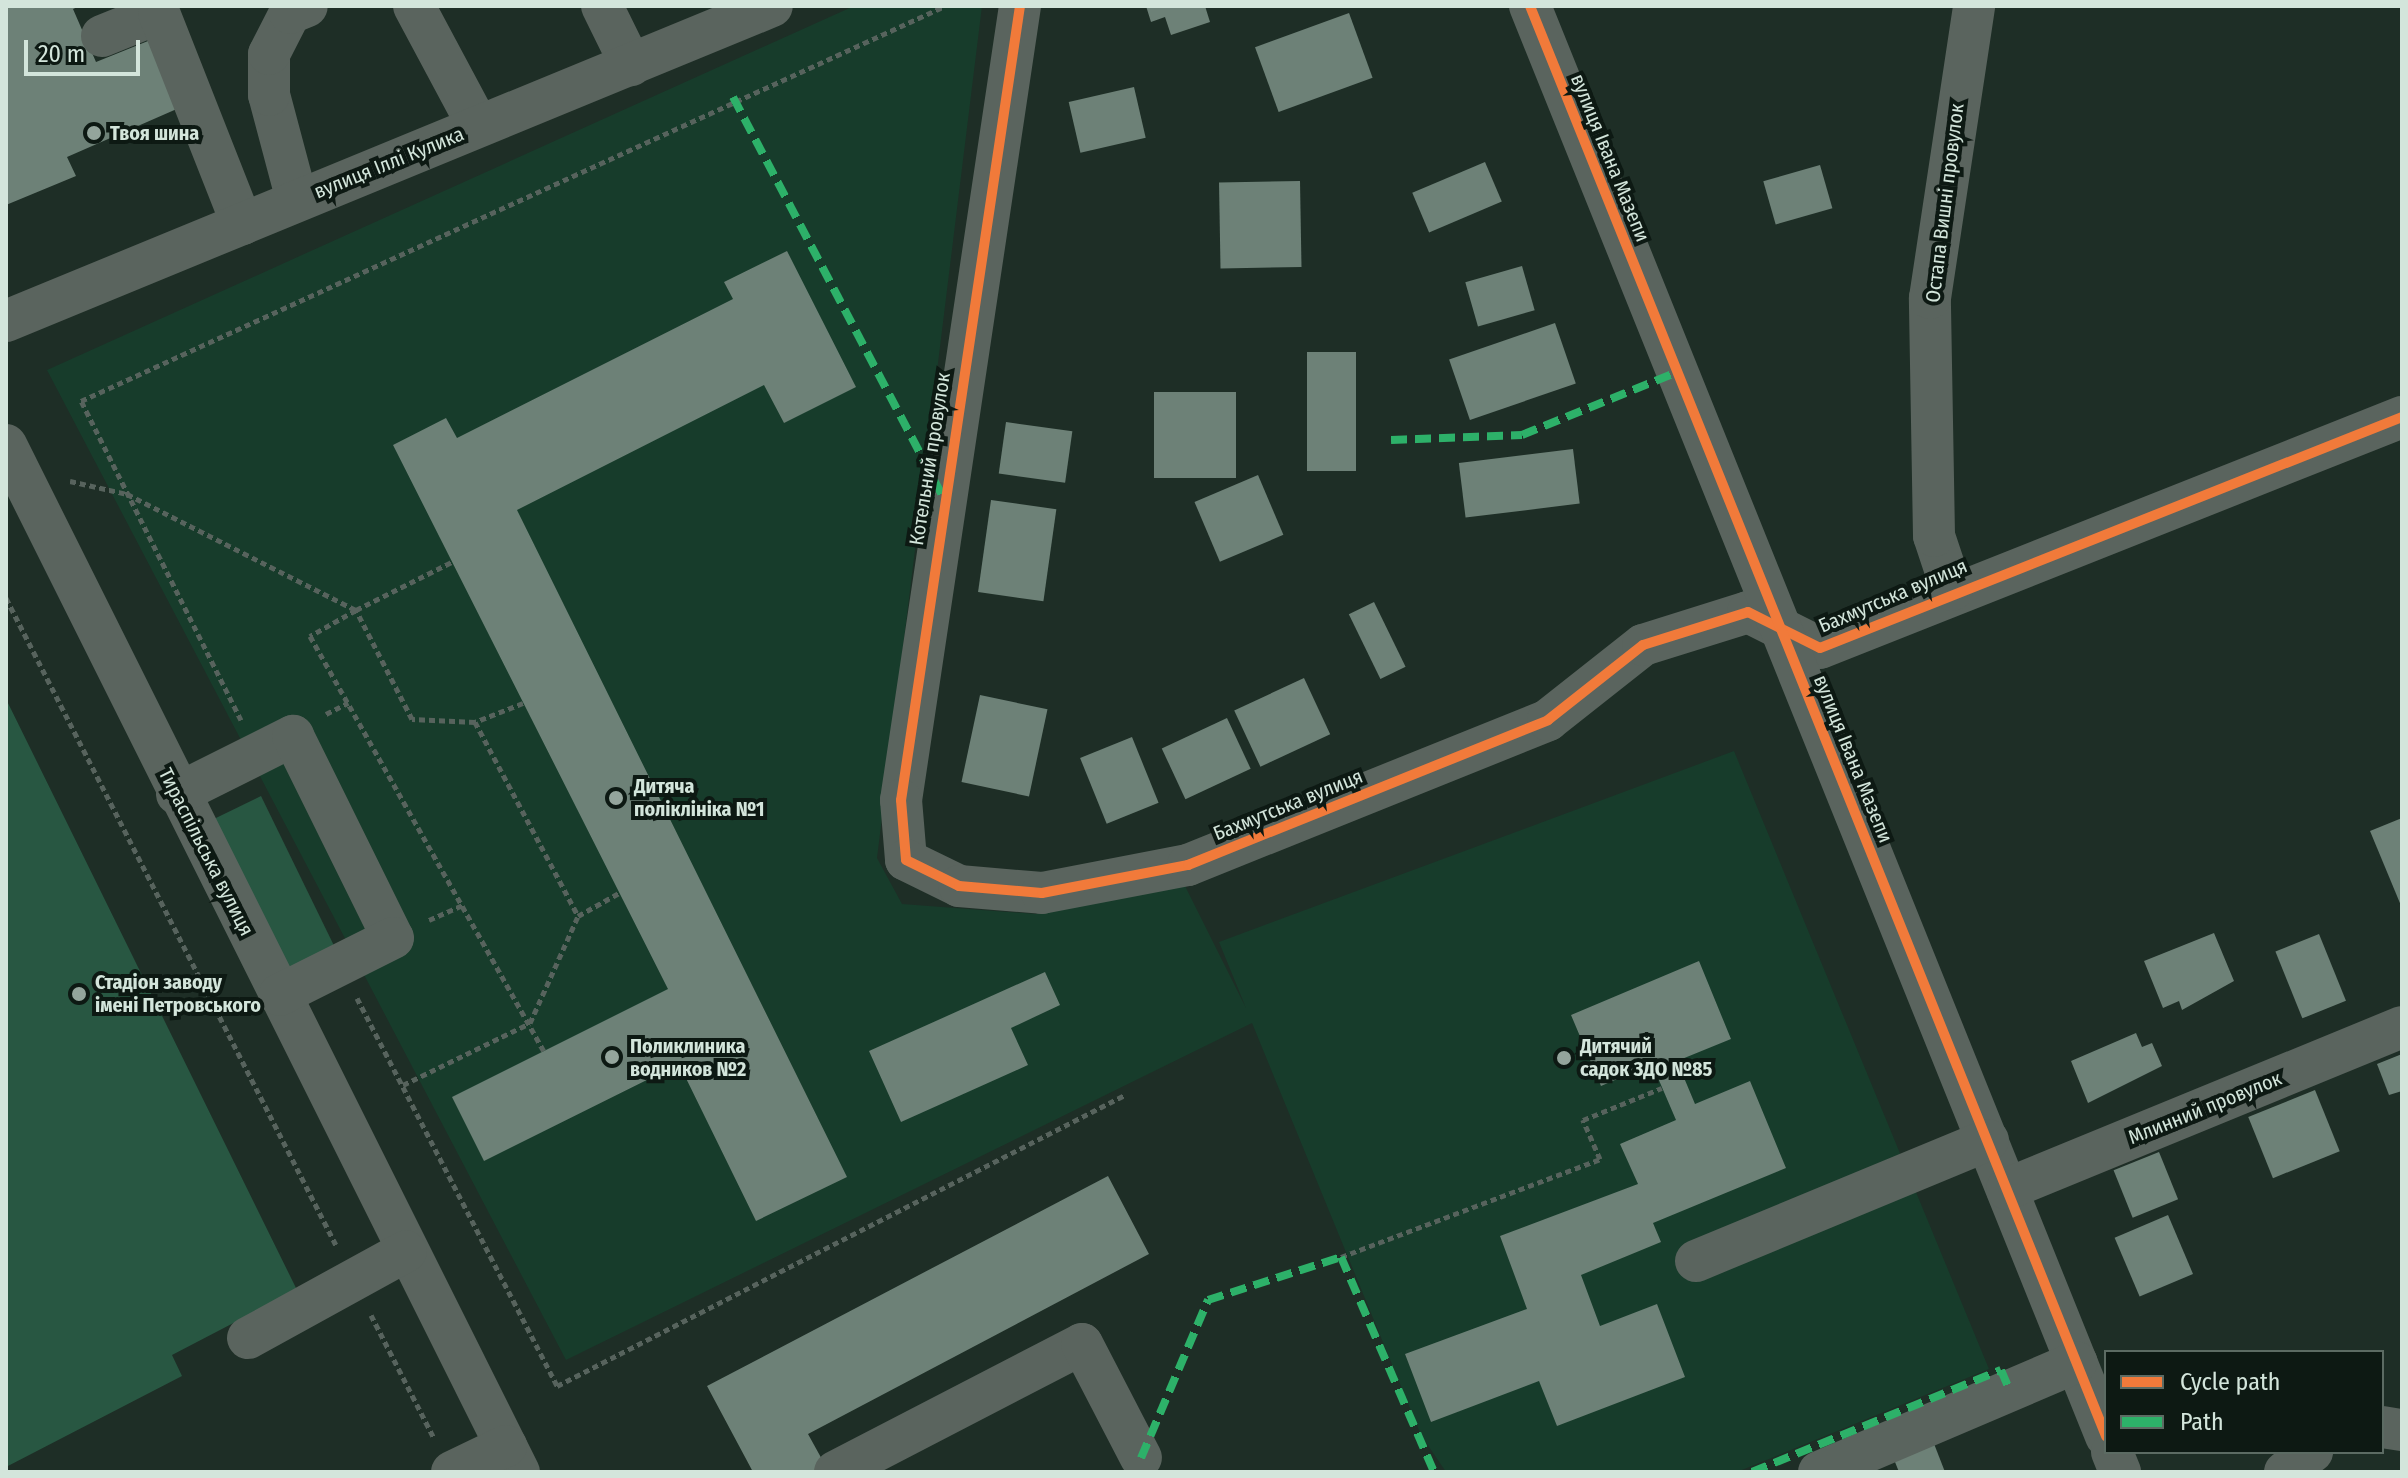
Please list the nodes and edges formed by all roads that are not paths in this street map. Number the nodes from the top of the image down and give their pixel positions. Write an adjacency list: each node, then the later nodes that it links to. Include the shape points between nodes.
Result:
1 (602, 6): 9 (street)
2 (772, 6): 9 (street, вулиця Іллі Кулика)
3 (1020, 6): 20 (street, Котельний провулок, via 901,800 906,860)
4 (1530, 6): 18 (street, вулиця Івана Мазепи)
5 (1974, 6): 17 (street, Остапа Вишні провулок, via 1930,298 1934,536)
6 (295, 8): 11 (street, via 269,54 269,95)
7 (424, 8): 10 (street)
8 (102, 36): 12 (street, via 159,13)
9 (631, 65): 10 (street, вулиця Іллі Кулика)
10 (478, 126): 11 (street, вулиця Іллі Кулика)
11 (297, 200): 12 (street, вулиця Іллі Кулика)
12 (242, 224): 13 (street, вулиця Іллі Кулика)
13 (6, 321)
14 (2402, 417): 17 (street, Бахмутська вулиця)
15 (6, 445): 16 (street, Тираспільська вулиця)
16 (35, 496): 19 (street, Тираспільська вулиця)
17 (1952, 590): 18 (street, Бахмутська вулиця, via 1820,648)
18 (1780, 626): 20 (street, Бахмутська вулиця, via 1748,612 1643,645 1548,720 1188,865 1042,893); 23 (street, вулиця Івана Мазепи)
19 (177, 794): 21 (street, Тираспільська вулиця); 21 (street, via 293,736 393,938)
20 (959, 886)
21 (279, 995): 25 (street, Тираспільська вулиця)
22 (2402, 1027): 24 (street, Млинний провулок)
23 (1988, 1140): 24 (street, вулиця Івана Мазепи); 26 (street)
24 (2007, 1189): 28 (street, вулиця Івана Мазепи)
25 (406, 1251): 27 (street); 33 (street, Тираспільська вулиця)
26 (1696, 1261)
27 (248, 1338)
28 (2077, 1362): 29 (street, вулиця Івана Мазепи); 35 (street)
29 (2104, 1431)
30 (2309, 1454): 36 (street)
31 (444, 1458): 33 (street)
32 (1141, 1458): 34 (street, via 1082,1344)
33 (512, 1459)
34 (835, 1472)
35 (1819, 1472)
36 (2285, 1472)

